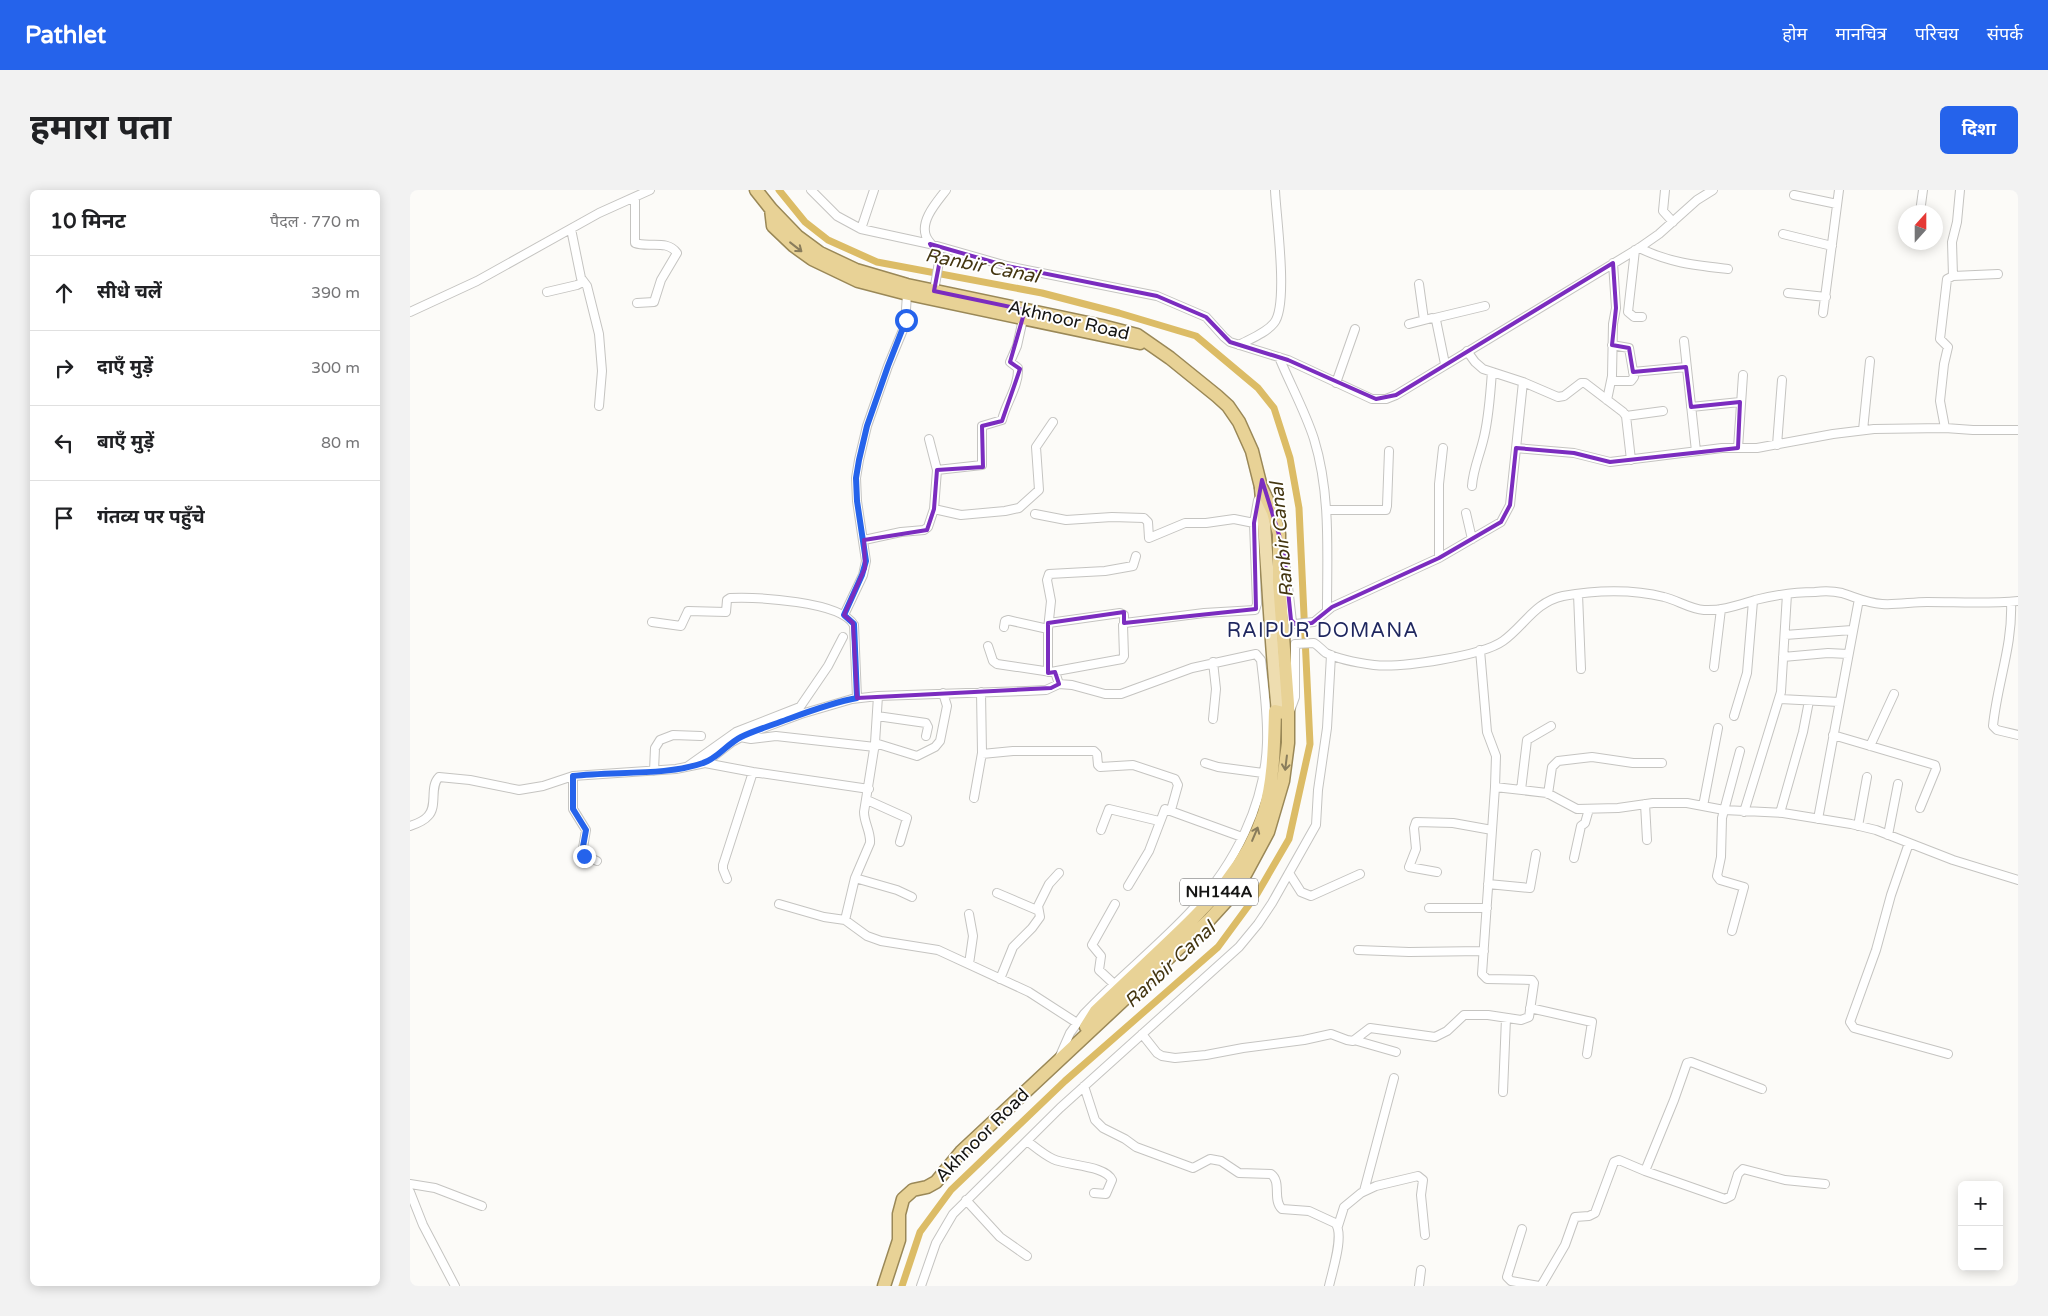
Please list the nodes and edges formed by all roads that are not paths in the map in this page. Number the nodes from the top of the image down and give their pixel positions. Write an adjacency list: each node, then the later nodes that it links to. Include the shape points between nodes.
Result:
1 (650, 190): 13 (street)
2 (756, 190): 16 (highway, NH144A)
3 (811, 190): 18 (street, via 837,216)
4 (874, 190): 18 (street)
5 (946, 190): 21 (street, via 925,224)
6 (1275, 190): 47 (street, via 1280,309 1271,326)
7 (1666, 190): 17 (street, via 1663,211)
8 (1713, 190): 17 (street)
9 (1839, 190): 14 (street)
10 (1923, 190): 15 (street)
11 (1960, 190): 27 (street, via 1952,242)
12 (1794, 195): 14 (street)
13 (635, 200): 19 (street); 35 (street, via 635,242 661,244 677,253 661,280 654,302)
14 (1838, 204): 22 (street)
15 (1921, 205)
16 (770, 208): 30 (highway, Akhnoor Road / NH144A, via 797,236 831,260 867,274); 33 (highway, one-way to 33, via 773,226 812,260 858,281)
17 (1672, 222): 23 (street)
18 (861, 229): 21 (street)
19 (572, 232): 28 (street); 37 (street)
20 (1783, 234): 22 (street)
21 (930, 244): 30 (street, via 938,252 940,260); 47 (street, via 1006,266 1158,296 1206,317 1224,337)
22 (1832, 246): 34 (street)
23 (1637, 249): 24 (street); 25 (street, via 1678,263); 39 (street, via 1628,312 1634,317)
24 (1613, 263): 48 (street, via 1616,308); 49 (street)
25 (1728, 269)
26 (1998, 274): 27 (street)
27 (1953, 276): 68 (street, via 1946,284 1940,339 1948,347 1940,401)
28 (583, 282): 31 (street); 63 (street, via 587,286 600,341)
29 (1419, 284): 42 (street)
30 (935, 286): 46 (highway, Akhnoor Road / NH144A, via 1137,335)
31 (547, 292)
32 (1788, 293): 34 (street)
33 (907, 294): 40 (highway); 88 (street, via 905,324 865,433 859,460 857,501)
34 (1826, 297): 38 (street)
35 (637, 303)
36 (1485, 306): 41 (street)
37 (410, 312)
38 (1824, 313)
39 (1642, 317)
40 (1023, 318): 46 (highway, via 1136,343); 79 (street, via 1010,362 1018,368 1016,381 1002,420 982,426 982,465)
41 (1435, 318): 42 (street); 52 (street)
42 (1424, 320): 43 (street)
43 (1409, 324)
44 (1355, 328): 60 (street)
45 (1684, 341): 53 (street)
46 (1150, 343): 81 (highway, Akhnoor Road / NH144A, via 1228,406 1248,441)
47 (1239, 345): 50 (street)
48 (1612, 345): 55 (street, via 1629,348); 58 (street)
49 (1467, 351): 52 (street); 54 (street, via 1479,366)
50 (1279, 357): 60 (street); 83 (street, via 1313,438)
51 (1870, 361): 69 (street)
52 (1445, 364): 60 (street, via 1386,398 1372,399)
53 (1686, 366): 55 (street); 64 (street)
54 (1492, 372): 59 (street); 80 (street, via 1486,427)
55 (1633, 372): 58 (street, via 1633,380)
56 (1743, 375): 62 (street)
57 (1782, 380): 72 (street)
58 (1611, 381): 61 (street)
59 (1523, 382): 61 (street, via 1560,398 1583,383); 74 (street)
60 (1336, 383)
61 (1607, 400): 66 (street)
62 (1740, 402): 64 (street); 75 (street)
63 (599, 406)
64 (1691, 407): 77 (street)
65 (1663, 411): 66 (street)
66 (1626, 416): 78 (street)
67 (1053, 422): 82 (street, via 1036,447 1039,490 1021,506 966,515)
68 (1946, 428): 69 (street); 70 (street)
69 (1863, 430): 72 (street)
70 (2018, 430)
71 (929, 438): 79 (street)
72 (1777, 445): 75 (street)
73 (1443, 448): 91 (street, via 1438,484)
74 (1516, 448): 78 (street, via 1574,453 1610,462); 87 (street, via 1509,510 1502,522)
75 (1738, 448): 77 (street)
76 (1389, 451): 83 (street, via 1386,510)
77 (1696, 451): 78 (street)
78 (1631, 460)
79 (937, 470): 82 (street)
80 (1472, 486)
81 (1261, 487): 86 (street); 89 (highway, Akhnoor Road / NH144A, via 1276,522); 125 (main road, via 1270,637)
82 (934, 510): 88 (street, via 926,529)
83 (1327, 510): 98 (street)
84 (1035, 514): 86 (street, via 1066,520 1144,518 1148,522 1149,538 1185,523 1234,519)
85 (1466, 514): 87 (street)
86 (1254, 523): 101 (street, via 1258,604 1255,610)
87 (1472, 539): 91 (street)
88 (864, 540): 99 (street, via 865,568)
89 (1279, 541): 98 (street, via 1285,556 1291,620 1294,624 1312,623); 125 (highway, Akhnoor Road / NH144A, via 1284,648)
90 (1136, 556): 102 (street, via 1134,566 1105,572 1049,574)
91 (1438, 558): 98 (street)
92 (1578, 594): 97 (street, via 1653,594 1701,610); 108 (street, via 1542,604 1503,641); 114 (street)
93 (1787, 594): 94 (street, via 1829,592); 95 (street); 105 (street)
94 (1859, 599): 96 (street, via 1883,604); 104 (street)
95 (1753, 601): 97 (street); 127 (street, via 1747,673)
96 (2014, 602): 132 (street, via 1993,726)
97 (1721, 609): 113 (street)
98 (1327, 610)
99 (844, 615): 100 (street, via 802,603 740,597 727,599 725,612 688,611 681,626); 121 (street, via 854,624)
100 (652, 622)
101 (1124, 623): 102 (street, via 1121,613); 115 (street, via 1123,659)
102 (1048, 626): 103 (street, via 1008,620); 115 (street)
103 (1004, 627)
104 (1852, 630): 105 (street); 109 (street)
105 (1785, 635): 111 (street)
106 (843, 637): 143 (street, via 800,707 736,732)
107 (988, 646): 115 (street, via 997,664)
108 (1480, 650): 110 (street, via 1431,661 1381,666); 150 (street, via 1487,732 1496,756)
109 (1848, 654): 111 (street); 124 (street)
110 (1332, 655): 125 (street, via 1312,643 1294,647 1295,697); 178 (street, via 1316,825)
111 (1784, 657): 122 (street)
112 (1213, 662): 116 (street, via 1121,694 1105,694); 128 (street, via 1216,689); 146 (street, via 1253,654 1260,657 1267,726)
113 (1714, 667)
114 (1581, 669)
115 (1052, 672): 116 (street)
116 (1059, 684): 117 (street, via 1046,690)
117 (981, 692): 118 (street); 139 (street)
118 (943, 693): 120 (street); 136 (street, via 947,706 940,739 935,747 917,756)
119 (1894, 694): 137 (street)
120 (878, 696): 121 (street); 126 (street)
121 (857, 698): 135 (street, via 801,714)
122 (1780, 699): 123 (street); 162 (street)
123 (1809, 701): 124 (street); 163 (street)
124 (1839, 702): 131 (street)
125 (1283, 713): 210 (highway, Akhnoor Road / NH144A, via 1286,768 1277,806 1261,847 1246,873 1209,920)
126 (877, 716): 134 (street, via 926,723); 136 (street)
127 (1734, 716)
128 (1213, 719)
129 (1551, 726): 152 (street, via 1527,740)
130 (1718, 728): 157 (street)
131 (1833, 735): 137 (street); 164 (street)
132 (2018, 735)
133 (701, 736): 144 (street, via 673,735 660,740 655,748)
134 (926, 736)
135 (740, 738): 136 (street, via 776,736); 140 (street)
136 (875, 745): 151 (street)
137 (1870, 746): 158 (street, via 1935,764)
138 (1740, 751): 161 (street)
139 (982, 754): 154 (street); 160 (street, via 1094,751 1100,767 1138,766 1175,779 1178,785)
140 (705, 763): 143 (street); 145 (street)
141 (1205, 763): 146 (street)
142 (1662, 763): 153 (street, via 1592,757 1558,761 1552,767)
143 (687, 766): 144 (street)
144 (654, 771): 147 (street)
145 (753, 772): 151 (street); 183 (street, via 723,865)
146 (1263, 773): 171 (street, via 1257,801)
147 (573, 776): 166 (street, via 519,790 439,777 435,781 430,815); 177 (street, via 573,809 586,830 582,854)
148 (1868, 777): 167 (street)
149 (1898, 784): 170 (street)
150 (1495, 786): 152 (street); 169 (street)
151 (869, 789): 155 (street)
152 (1521, 790): 153 (street)
153 (1548, 794): 159 (street, via 1572,807)
154 (974, 798)
155 (867, 800): 173 (street, via 906,818); 182 (street, via 864,819 870,843)
156 (1645, 804): 157 (street, via 1671,802); 159 (street); 172 (street)
157 (1703, 806): 161 (street)
158 (1920, 808)
159 (1589, 809): 176 (street, via 1586,824 1581,826)
160 (1171, 810): 165 (street, via 1165,810); 171 (street)
161 (1724, 810): 162 (street); 196 (street, via 1717,876 1745,888)
162 (1744, 812): 163 (street)
163 (1780, 813): 164 (street)
164 (1818, 819): 167 (street)
165 (1159, 821): 168 (street, via 1108,809); 186 (street, via 1148,851)
166 (410, 826)
167 (1858, 826): 170 (street)
168 (1100, 830)
169 (1492, 830): 179 (street, via 1416,822 1416,849 1409,867); 185 (street)
170 (1888, 834): 174 (street)
171 (1242, 837): 201 (street, via 1224,868 1193,909)
172 (1647, 840)
173 (900, 842)
174 (1909, 843): 184 (street); 209 (street, via 1850,1022 1854,1028)
175 (1536, 854): 185 (street, via 1530,888)
176 (1574, 858)
177 (597, 860)
178 (1289, 872): 181 (street, via 1301,892 1311,896); 205 (street, via 1258,924 1239,947)
179 (1437, 872)
180 (1059, 873): 193 (street, via 1049,884)
181 (1360, 874)
182 (855, 878): 188 (street); 195 (street)
183 (726, 879)
184 (2018, 880)
185 (1488, 884): 192 (street)
186 (1128, 886)
187 (997, 893): 193 (street)
188 (912, 897)
189 (779, 904): 195 (street)
190 (1115, 904): 201 (street, via 1092,945 1101,956 1099,970)
191 (1429, 908): 192 (street)
192 (1487, 908): 198 (street)
193 (1037, 910): 200 (street, via 1040,917 1013,947)
194 (968, 914): 199 (street, via 973,936)
195 (845, 920): 199 (street, via 876,940 934,948)
196 (1732, 931)
197 (1358, 950): 198 (street)
198 (1484, 951): 202 (street, via 1482,974 1485,978 1533,982)
199 (969, 964): 200 (street)
200 (1000, 979): 204 (street, via 1039,998)
201 (1114, 984): 204 (street)
202 (1530, 1008): 203 (street, via 1528,1018); 208 (street, via 1592,1022)
203 (1506, 1018): 206 (street, via 1464,1015 1435,1037 1370,1028); 214 (street)
204 (1077, 1023): 210 (street)
205 (1142, 1034): 206 (street, via 1157,1053 1175,1058 1206,1056 1331,1034); 212 (street)
206 (1354, 1040): 207 (street)
207 (1396, 1052)
208 (1588, 1054)
209 (1948, 1054)
210 (1058, 1060): 230 (highway, Akhnoor Road / NH144A, via 961,1152 936,1182 913,1190 903,1199 899,1214 899,1240)
211 (1394, 1078): 219 (street)
212 (1084, 1086): 215 (street); 224 (street, via 1098,1125 1136,1147 1193,1168 1210,1159 1221,1161 1247,1175 1271,1174 1276,1179 1277,1203 1282,1209 1309,1211 1328,1218)
213 (1762, 1089): 216 (street, via 1687,1063)
214 (1503, 1092)
215 (1027, 1141): 220 (street, via 1055,1160 1095,1169 1109,1176 1112,1180 1106,1194); 222 (street)
216 (1645, 1171): 218 (street, via 1725,1199 1731,1196 1738,1174 1743,1169 1785,1180); 234 (street, via 1619,1160 1614,1162 1595,1213 1575,1217 1565,1245)
217 (410, 1184): 223 (street, via 435,1188)
218 (1826, 1184)
219 (1364, 1191): 224 (street, via 1344,1207); 226 (street, via 1414,1176 1421,1177)
220 (1094, 1193)
221 (410, 1197): 229 (street)
222 (966, 1200): 227 (street, via 1000,1237); 231 (street, via 953,1214 936,1243)
223 (482, 1206)
224 (1338, 1226): 232 (street, via 1336,1259)
225 (1522, 1229): 234 (street, via 1507,1277 1511,1281)
226 (1425, 1236)
227 (1028, 1256)
228 (1422, 1270): 233 (street)
229 (456, 1286)
230 (884, 1286)
231 (921, 1286)
232 (1329, 1286)
233 (1419, 1286)
234 (1540, 1286)

